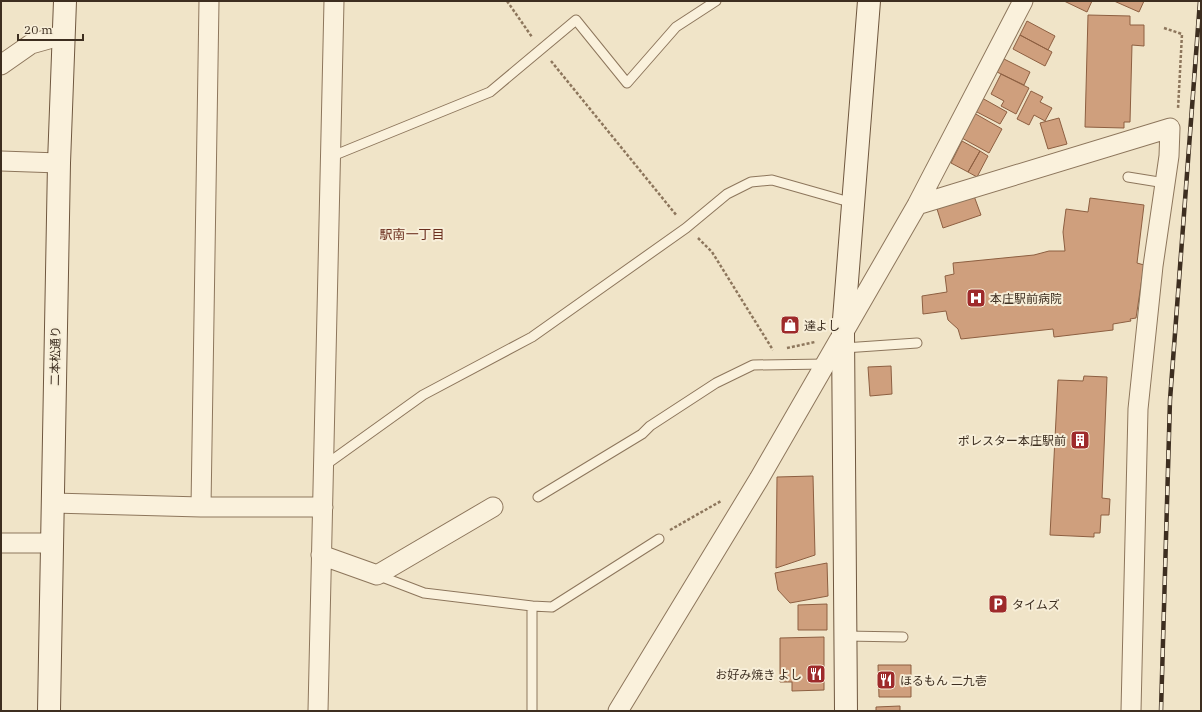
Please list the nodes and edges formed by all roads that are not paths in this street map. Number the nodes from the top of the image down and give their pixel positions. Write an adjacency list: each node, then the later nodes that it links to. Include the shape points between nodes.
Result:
1 (65, 1): 7 (street, 二本松通り)
2 (209, 1): 21 (street)
3 (334, 1): 9 (street)
4 (716, 1): 9 (lane, via 676,27 627,83 576,20 490,92)
5 (870, 1): 14 (street)
6 (1023, 1): 15 (street)
7 (63, 34): 8 (street, via 31,44); 11 (street, 二本松通り)
8 (1, 65)
9 (330, 157): 18 (street)
10 (1, 161): 11 (street)
11 (59, 163): 20 (street, 二本松通り)
12 (1128, 177): 13 (lane)
13 (1165, 184): 15 (street, via 1170,128); 37 (street, via 1153,266 1138,409)
14 (853, 203): 17 (street); 18 (lane, via 772,180 751,182 727,194 686,228 532,337 422,395)
15 (917, 205): 17 (street)
16 (917, 343): 17 (lane)
17 (839, 352): 19 (lane, via 753,365 716,384 650,426 642,434); 30 (street); 35 (street)
18 (323, 467): 22 (street)
19 (538, 497)
20 (53, 503): 21 (street); 26 (street, 二本松通り)
21 (200, 507): 22 (street)
22 (323, 507): 27 (street)
23 (493, 507): 28 (street)
24 (659, 539): 29 (lane, via 552,607)
25 (1, 543): 26 (street)
26 (52, 543): 32 (street, 二本松通り)
27 (322, 555): 28 (street); 33 (street)
28 (377, 575): 29 (lane, via 424,593)
29 (532, 606): 34 (lane)
30 (845, 636): 31 (lane); 36 (street)
31 (903, 637)
32 (49, 711)
33 (318, 711)
34 (532, 711)
35 (618, 711)
36 (846, 711)
37 (1131, 711)

